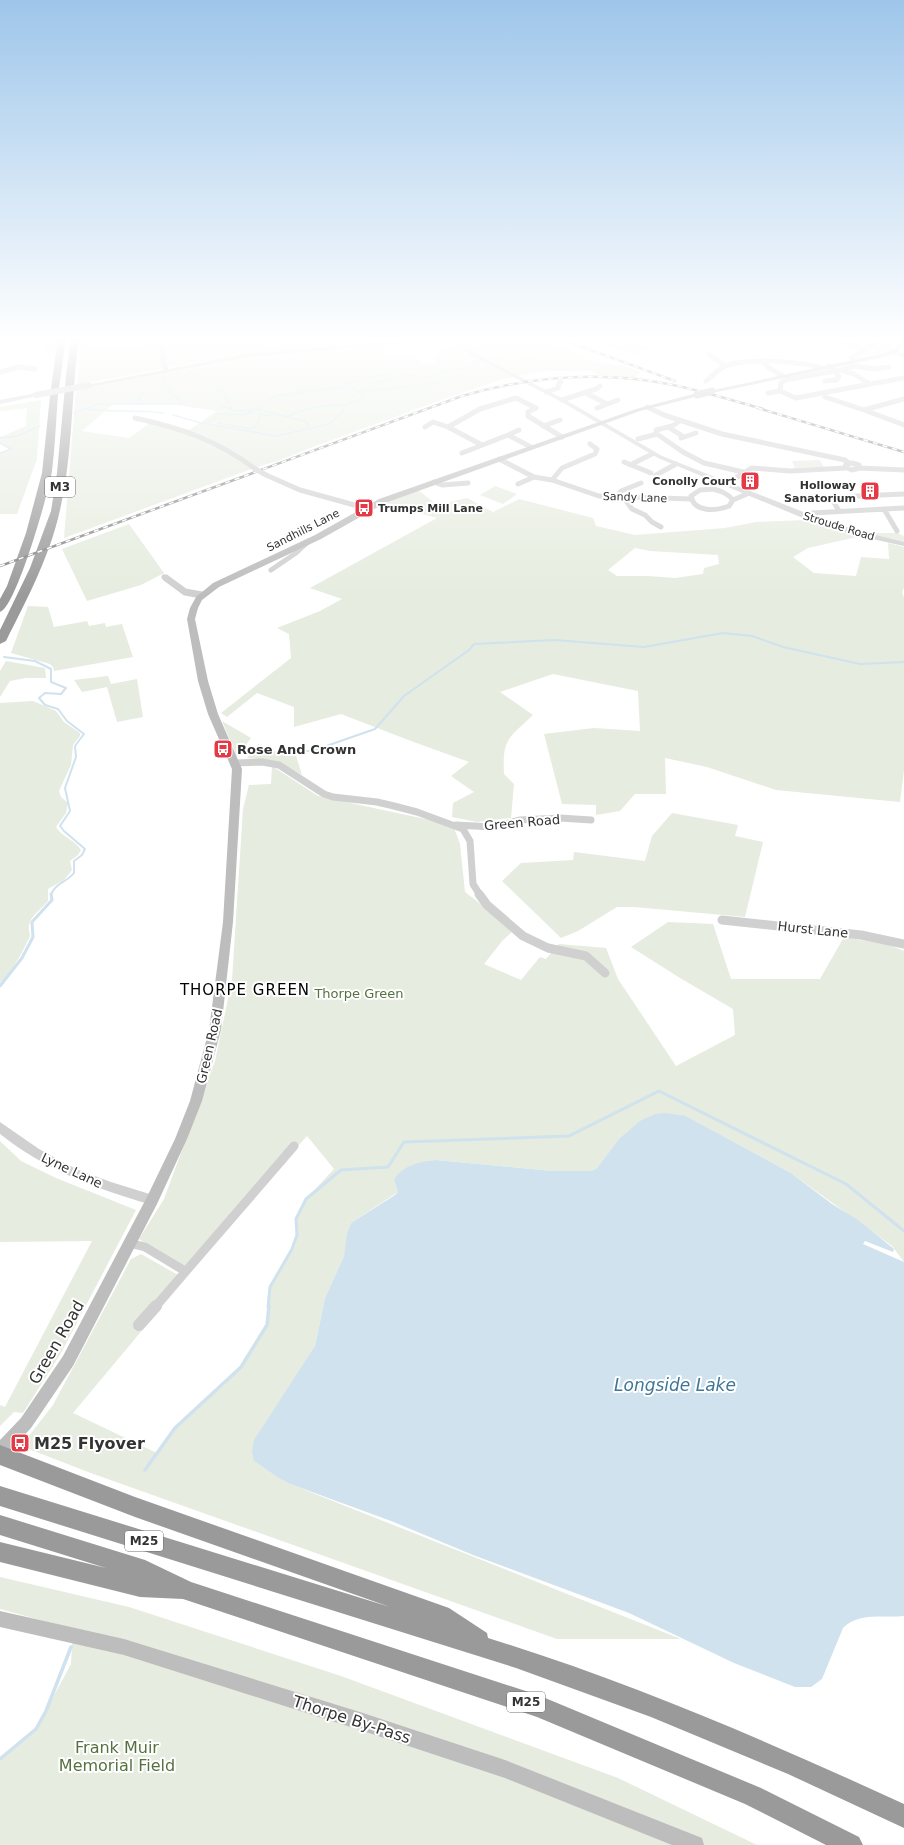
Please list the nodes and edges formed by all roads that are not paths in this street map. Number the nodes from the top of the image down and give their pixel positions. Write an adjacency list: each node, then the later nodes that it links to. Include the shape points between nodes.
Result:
1 (51, 424): 64 (highway, M3, via 47,473 31,534 12,586)
2 (64, 424): 65 (highway, M3, via 59,493 51,529)
3 (162, 424): 50 (street, bridge, via 192,432 222,445 266,475 300,490)
4 (430, 424): 14 (street)
5 (439, 424): 15 (street)
6 (453, 424): 15 (street)
7 (540, 424): 13 (street)
8 (548, 424): 13 (street)
9 (599, 424): 22 (main road, Sandhills Lane)
10 (604, 424): 29 (street, Stroude Road)
11 (675, 424): 16 (street)
12 (690, 424): 34 (street, via 722,434 779,444 845,460)
13 (543, 426): 22 (street)
14 (425, 427)
15 (448, 427): 26 (street)
16 (668, 428): 19 (street, via 656,430); 21 (street)
17 (519, 430): 20 (street)
18 (696, 433): 21 (street)
19 (657, 434): 23 (street); 36 (street, via 700,462)
20 (508, 435): 26 (street); 27 (street)
21 (684, 436): 24 (street)
22 (562, 437): 27 (main road, Sandhills Lane)
23 (638, 438)
24 (678, 439)
25 (590, 444): 38 (street, via 596,448 596,452 562,468)
26 (482, 445): 28 (street)
27 (531, 448): 30 (main road, Sandhills Lane)
28 (462, 454)
29 (652, 454): 32 (street, Stroude Road); 33 (street)
30 (499, 458): 37 (street, Sandy Lane); 39 (main road, Sandhills Lane)
31 (624, 462): 33 (street)
32 (676, 464): 33 (street, via 653,474); 43 (street, Stroude Road)
33 (630, 465)
34 (848, 466): 35 (street); 36 (street, via 790,471 755,467)
35 (904, 470)
36 (743, 472): 43 (street)
37 (534, 477): 38 (street, Sandy Lane); 42 (street)
38 (552, 480): 46 (street, Sandy Lane, via 599,496)
39 (434, 482): 40 (street, via 442,485); 51 (main road, Sandhills Lane)
40 (468, 483)
41 (641, 483): 46 (street, via 621,491)
42 (518, 484)
43 (726, 484): 44 (street, Stroude Road)
44 (749, 493): 49 (street, Sandy Lane); 60 (street, Stroude Road, via 831,525)
45 (904, 494): 54 (street, via 834,497 832,499)
46 (616, 497): 47 (street, Sandy Lane)
47 (624, 498): 48 (street, Sandy Lane); 57 (street, via 632,509)
48 (691, 499): 49 (street, Sandy Lane, via 703,508 718,510 729,506); 49 (street, via 697,491 709,489 727,494)
49 (733, 500)
50 (358, 506): 51 (street); 56 (street)
51 (371, 506): 56 (main road, Sandhills Lane)
52 (904, 508): 53 (street)
53 (884, 509): 54 (street); 58 (street)
54 (839, 511): 55 (street)
55 (812, 513)
56 (355, 515): 59 (main road, Sandhills Lane)
57 (661, 527)
58 (897, 531)
59 (309, 541): 61 (street, via 302,550); 63 (main road, Sandhills Lane, via 222,581)
60 (904, 544)
61 (271, 570)
62 (164, 577): 63 (street, via 180,590)
63 (202, 595): 66 (main road, Sandhills Lane, via 193,609 192,619 203,680)
64 (0, 609)
65 (0, 641)
66 (214, 714): 67 (main road, Green Road)
67 (235, 763): 69 (street, Green Road, via 262,762 279,765 324,794 377,802); 75 (main road, Green Road, via 236,809 228,922 215,1030 196,1101)
68 (591, 820): 69 (street, Green Road, via 520,820 493,827)
69 (454, 825): 72 (street, Green Road, via 463,829 470,841 473,884 487,905 523,936 548,948 586,956)
70 (722, 920): 71 (street, Hurst Lane, via 861,935)
71 (904, 944)
72 (605, 973)
73 (0, 1127): 75 (street, Lyne Lane, via 28,1149 74,1174)
74 (294, 1146): 77 (street)
75 (152, 1200): 76 (main road, Green Road)
76 (129, 1243): 77 (street, via 145,1247); 79 (main road, Green Road, via 68,1361 26,1423)
77 (185, 1271): 78 (street)
78 (139, 1325)
79 (0, 1451)
80 (0, 1455): 86 (highway, via 135,1507 442,1615)
81 (0, 1496): 86 (highway, M25)
82 (0, 1526): 84 (highway, M25, via 145,1570)
83 (0, 1552): 84 (highway, via 140,1586)
84 (188, 1591): 89 (highway, M25, via 538,1706 753,1796)
85 (0, 1619): 88 (main road, Thorpe By-Pass, via 124,1648 363,1722 505,1769)
86 (489, 1649): 87 (highway, M25, via 651,1706 796,1766)
87 (904, 1816)
88 (695, 1845)
89 (851, 1845)

